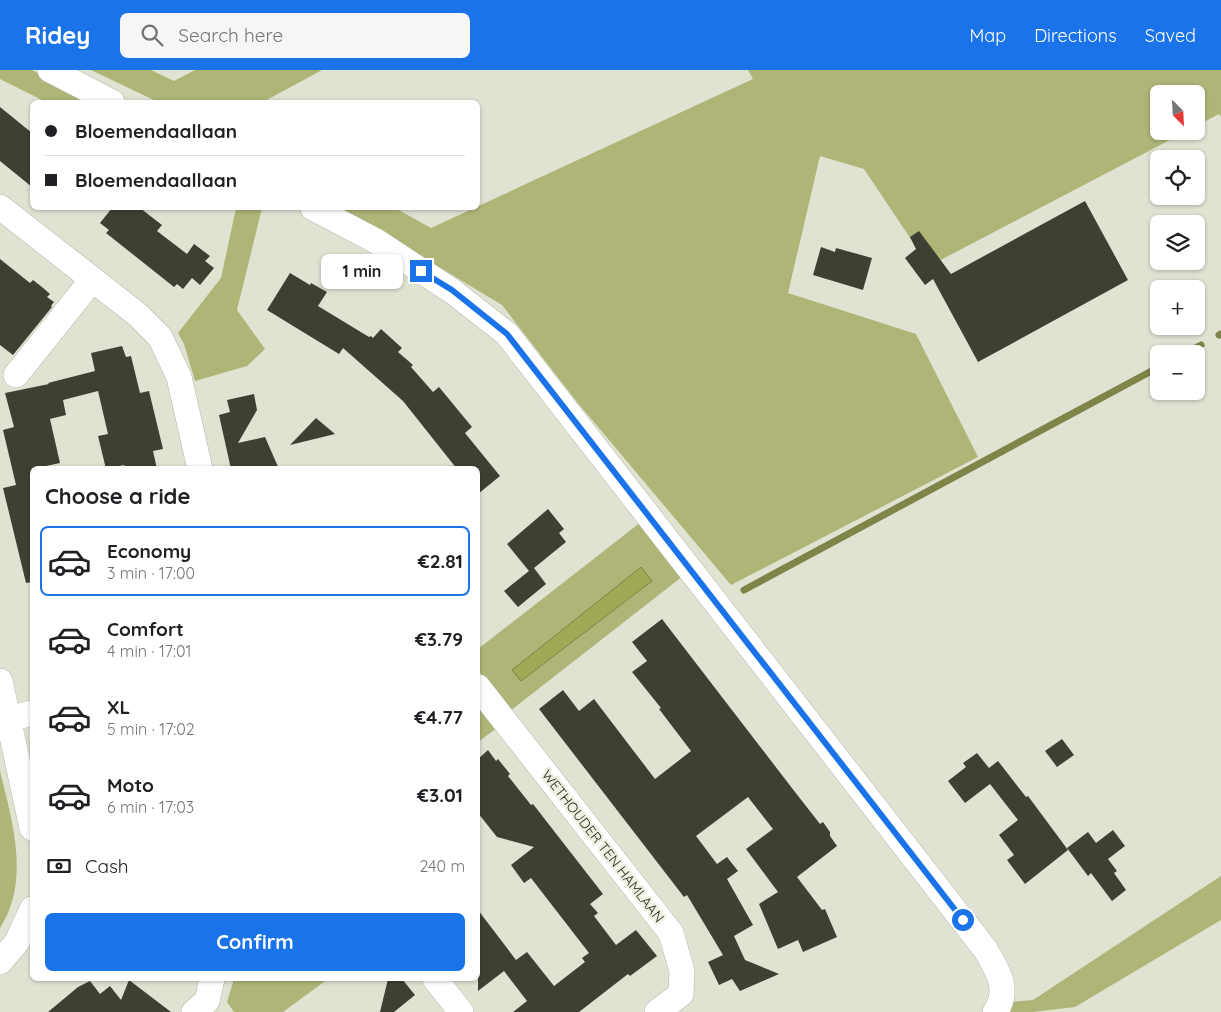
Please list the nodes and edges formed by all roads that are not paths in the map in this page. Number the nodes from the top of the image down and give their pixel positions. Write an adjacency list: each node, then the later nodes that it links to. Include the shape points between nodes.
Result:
1 (50, 70): 2 (street)
2 (108, 100)
3 (0, 207): 5 (street)
4 (316, 210): 17 (street, via 376,241 452,290 507,334 985,949 998,970 1003,990)
5 (92, 280): 6 (street); 7 (street, via 138,315 160,337 179,377)
6 (16, 374)
7 (199, 466)
8 (0, 681): 10 (street)
9 (480, 690): 16 (street, WETHOUDER TEN HAMLAAN, via 672,933 682,971 681,994)
10 (14, 718): 11 (street)
11 (30, 816)
12 (30, 913): 13 (street, via 17,942)
13 (0, 962)
14 (437, 981): 15 (street)
15 (461, 1012)
16 (657, 1012)
17 (995, 1012)

